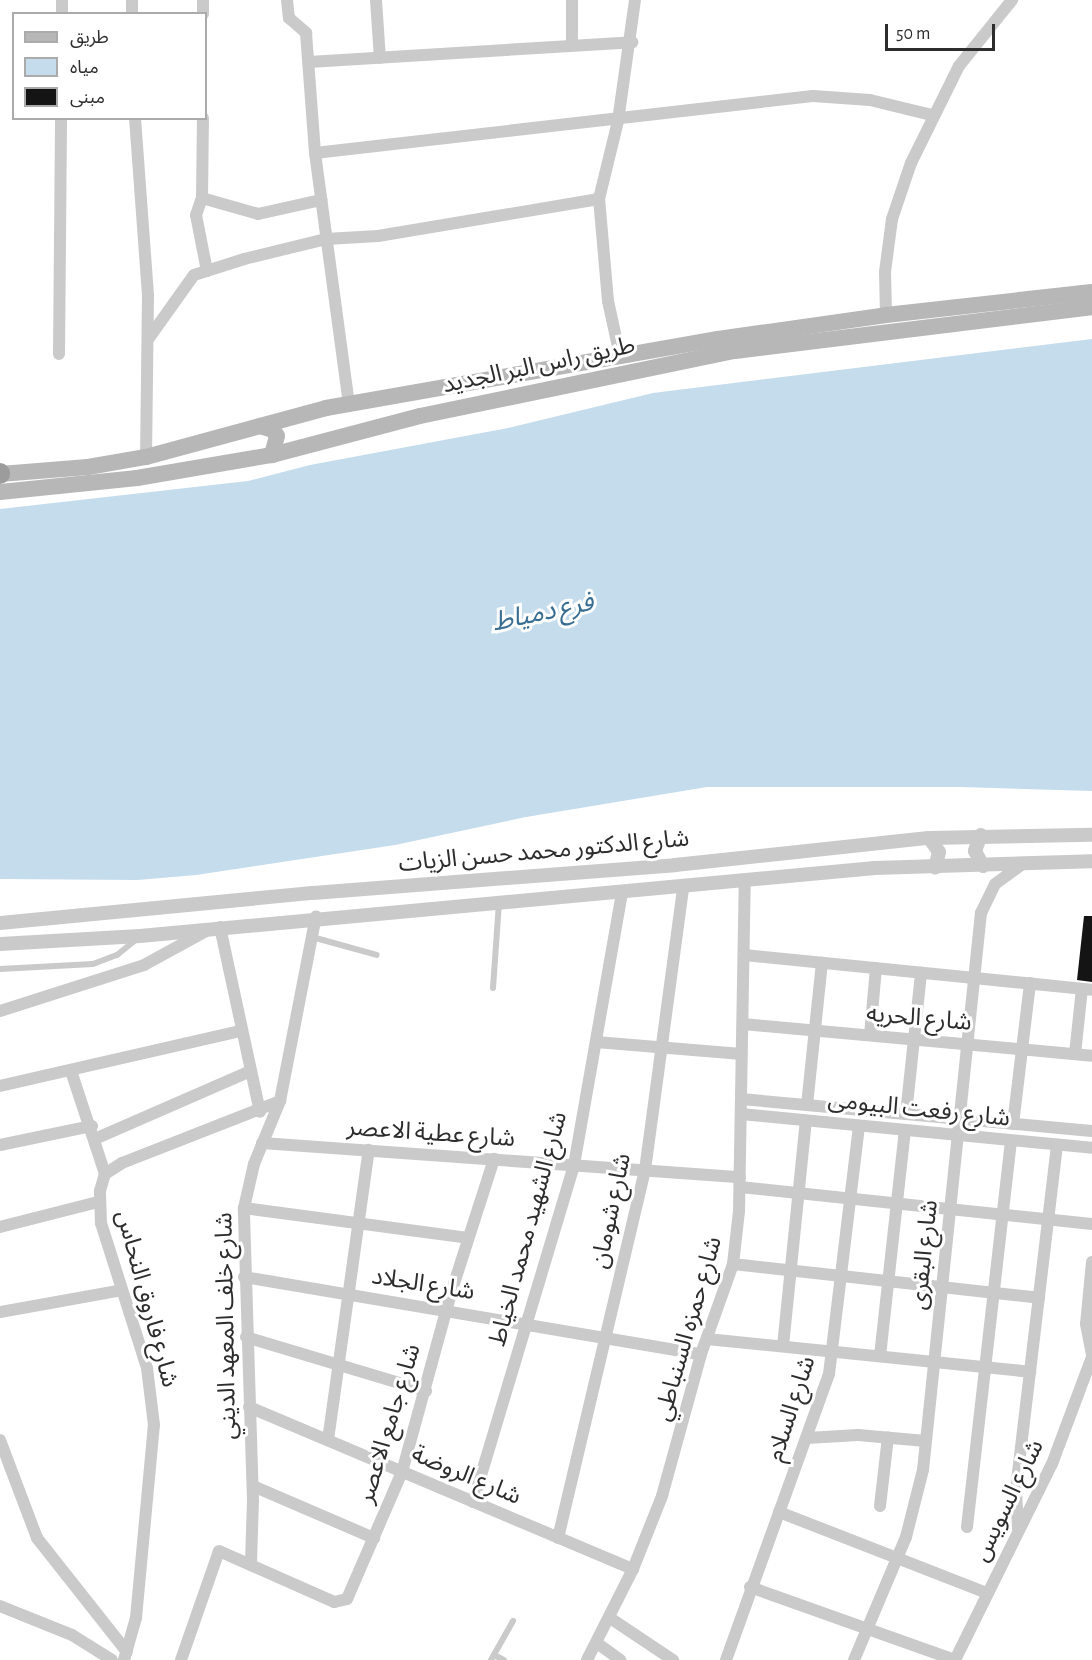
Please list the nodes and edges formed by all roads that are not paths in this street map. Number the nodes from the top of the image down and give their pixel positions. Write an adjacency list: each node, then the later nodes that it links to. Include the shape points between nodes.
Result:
1 (287, 0): 9 (street, via 289,18 306,33)
2 (376, 0): 8 (street)
3 (572, 0): 7 (street)
4 (635, 0): 6 (street)
5 (1012, 0): 10 (street, via 959,66)
6 (632, 42): 7 (street); 14 (street)
7 (572, 45): 8 (street)
8 (380, 58): 9 (street)
9 (309, 62): 15 (street)
10 (932, 115): 14 (street, via 870,100 813,96); 23 (street, via 892,219 885,272)
11 (61, 120): 25 (street)
12 (135, 120): 24 (street)
13 (203, 120): 16 (street)
14 (618, 120): 15 (street); 18 (street)
15 (315, 153): 17 (street)
16 (202, 198): 17 (street, via 258,214); 20 (street, via 196,215)
17 (321, 200): 19 (street)
18 (599, 200): 19 (street, via 378,236); 26 (street, via 608,301)
19 (326, 239): 20 (street); 27 (street)
20 (207, 271): 24 (street, via 194,275)
21 (1092, 292): 23 (main road, طريق راس البر الجديد)
22 (1092, 307): 29 (main road, طريق راس البر الجديد, via 817,339 684,360 420,416)
23 (886, 315): 26 (main road, طريق راس البر الجديد)
24 (149, 338): 30 (street)
25 (59, 354)
26 (620, 356): 27 (main road, طريق راس البر الجديد)
27 (349, 404): 28 (main road, طريق راس البر الجديد)
28 (260, 426): 29 (main road, via 273,430 277,436); 30 (main road, طريق راس البر الجديد)
29 (272, 455): 32 (main road, طريق راس البر الجديد, via 137,478)
30 (146, 457): 31 (main road, طريق راس البر الجديد)
31 (0, 474)
32 (0, 492)
33 (981, 835): 34 (street, شارع الدكتور محمد حسن الزيات); 35 (street, شارع الدكتور محمد حسن الزيات); 38 (street, via 975,851)
34 (1092, 835)
35 (928, 838): 39 (street, via 939,852); 45 (street, شارع الدكتور محمد حسن الزيات, via 685,864 313,893)
36 (1092, 861): 37 (street, شارع الدكتور محمد حسن الزيات)
37 (1027, 863): 38 (street, شارع الدكتور محمد حسن الزيات); 56 (street, شارع البقرى, via 999,879 984,901)
38 (983, 866): 39 (street, شارع الدكتور محمد حسن الزيات)
39 (935, 868): 40 (street, شارع الدكتور محمد حسن الزيات, via 875,868)
40 (746, 882): 41 (street, شارع الدكتور محمد حسن الزيات); 51 (street, شارع حمزه السنباطي)
41 (682, 888): 42 (street, شارع الدكتور محمد حسن الزيات); 68 (street, شارع شومان)
42 (622, 893): 43 (street, شارع الدكتور محمد حسن الزيات); 66 (street, شارع الشهيد محمد الخياط)
43 (499, 903): 44 (street, شارع الدكتور محمد حسن الزيات); 58 (lane)
44 (316, 916): 46 (street, شارع الدكتور محمد حسن الزيات); 48 (street, شارع خلف المعهد الديني)
45 (0, 923)
46 (216, 927): 47 (street, شارع الدكتور محمد حسن الزيات); 60 (street, via 144,966); 63 (street)
47 (140, 936): 49 (street, شارع الدكتور محمد حسن الزيات); 54 (lane, via 117,955 93,964)
48 (312, 937): 50 (lane); 77 (street, شارع خلف المعهد الديني)
49 (0, 944)
50 (377, 955)
51 (744, 955): 52 (street); 61 (street, شارع حمزه السنباطي)
52 (822, 963): 53 (street); 62 (street)
53 (876, 968): 55 (street); 64 (street)
54 (0, 969)
55 (921, 973): 56 (street); 65 (street)
56 (974, 978): 57 (street); 67 (street, شارع البقرى)
57 (1030, 984): 59 (street); 69 (street)
58 (493, 988)
59 (1087, 989): 71 (street)
60 (0, 1011)
61 (743, 1024): 62 (street, شارع الحريه); 70 (street, شارع حمزه السنباطي)
62 (815, 1030): 64 (street, شارع الحريه); 78 (street)
63 (241, 1031): 73 (street); 74 (street)
64 (870, 1035): 65 (street, شارع الحريه)
65 (914, 1040): 67 (street, شارع الحريه); 81 (street)
66 (596, 1042): 68 (street); 98 (street, شارع الشهيد محمد الخياط)
67 (967, 1044): 69 (street, شارع الحريه); 82 (street, شارع البقرى)
68 (661, 1047): 70 (street); 99 (street, شارع شومان)
69 (1022, 1049): 71 (street, شارع الحريه); 84 (street)
70 (742, 1054): 76 (street, شارع حمزه السنباطي)
71 (1075, 1054): 72 (street, شارع الحريه)
72 (1092, 1056)
73 (71, 1071): 75 (street); 85 (street)
74 (250, 1071): 79 (street); 90 (street)
75 (0, 1086)
76 (741, 1099): 78 (street, شارع رفعت البيومى); 80 (street, شارع حمزه السنباطي)
77 (280, 1101): 79 (street); 92 (street, شارع خلف المعهد الديني)
78 (807, 1105): 81 (street, شارع رفعت البيومى)
79 (260, 1112): 100 (street, via 148,1152)
80 (741, 1114): 83 (street, شارع رفعت البيومى); 101 (street, شارع حمزه السنباطي)
81 (906, 1114): 82 (street, شارع رفعت البيومى)
82 (960, 1119): 84 (street, شارع رفعت البيومى); 89 (street, شارع البقرى)
83 (806, 1120): 86 (street, شارع رفعت البيومى); 102 (street)
84 (1013, 1124): 88 (street, شارع رفعت البيومى)
85 (92, 1125): 90 (street); 93 (street)
86 (859, 1126): 87 (street, شارع رفعت البيومى); 103 (street, شارع السلام)
87 (905, 1130): 89 (street, شارع رفعت البيومى); 105 (street)
88 (1092, 1131)
89 (958, 1135): 91 (street, شارع رفعت البيومى); 107 (street, شارع البقرى)
90 (97, 1138): 100 (street)
91 (1011, 1141): 94 (street, شارع رفعت البيومى); 108 (street)
92 (262, 1143): 96 (street, شارع عطية الاعصر); 106 (street, شارع خلف المعهد الديني, via 250,1175)
93 (0, 1145)
94 (1058, 1145): 95 (street, شارع رفعت البيومى); 109 (street)
95 (1092, 1148)
96 (369, 1150): 97 (street, شارع عطية الاعصر); 110 (street)
97 (494, 1160): 98 (street, شارع عطية الاعصر); 113 (street, شارع جامع الاعصر)
98 (574, 1165): 99 (street, شارع عطية الاعصر); 127 (street, شارع الشهيد محمد الخياط)
99 (645, 1170): 101 (street, شارع عطية الاعصر); 129 (street, شارع شومان)
100 (105, 1174): 104 (street, شارع فاروق النحاس)
101 (740, 1182): 102 (street, شارع عطية الاعصر); 115 (street, شارع حمزه السنباطي)
102 (798, 1193): 103 (street, شارع عطية الاعصر); 116 (street)
103 (850, 1199): 105 (street, شارع عطية الاعصر); 117 (street, شارع السلام)
104 (98, 1202): 112 (street); 121 (street, شارع فاروق النحاس)
105 (897, 1203): 107 (street, شارع عطية الاعصر); 119 (street)
106 (244, 1208): 110 (street); 118 (street, شارع خلف المعهد الديني)
107 (951, 1209): 108 (street, شارع عطية الاعصر); 120 (street, شارع البقرى)
108 (1003, 1215): 109 (street, شارع عطية الاعصر); 122 (street)
109 (1048, 1219): 111 (street, شارع عطية الاعصر); 124 (street)
110 (359, 1224): 113 (street); 123 (street)
111 (1092, 1224)
112 (0, 1227)
113 (468, 1238): 125 (street, شارع جامع الاعصر)
114 (1092, 1262): 135 (street, via 1086,1320)
115 (733, 1264): 116 (street); 130 (street, شارع حمزه السنباطي)
116 (791, 1270): 117 (street); 131 (street)
117 (842, 1276): 119 (street); 132 (street, شارع السلام)
118 (244, 1277): 123 (street, شارع الجلاد); 128 (street, شارع خلف المعهد الديني)
119 (888, 1281): 120 (street); 134 (street)
120 (943, 1287): 122 (street); 136 (street, شارع البقرى)
121 (122, 1290): 126 (street); 166 (street, شارع فاروق النحاس, via 147,1368 154,1425 139,1596)
122 (994, 1293): 124 (street); 138 (street)
123 (349, 1295): 125 (street, شارع الجلاد); 137 (street)
124 (1039, 1298): 139 (street)
125 (446, 1311): 127 (street, شارع الجلاد); 140 (street, شارع جامع الاعصر)
126 (0, 1312)
127 (527, 1323): 129 (street, شارع الجلاد); 149 (street, شارع الشهيد محمد الخياط)
128 (246, 1337): 137 (street); 141 (street, شارع خلف المعهد الديني)
129 (605, 1337): 133 (street, شارع الجلاد); 155 (street, شارع شومان)
130 (707, 1339): 131 (street); 133 (street, شارع حمزه السنباطي)
131 (783, 1346): 132 (street)
132 (833, 1352): 134 (street); 143 (street, شارع السلام)
133 (701, 1354): 158 (street, شارع حمزه السنباطي, via 669,1476)
134 (880, 1356): 136 (street)
135 (1092, 1356): 153 (street, شارع السويس, via 1052,1464)
136 (936, 1362): 138 (street); 146 (street, شارع البقرى)
137 (339, 1365): 140 (street); 145 (street)
138 (985, 1367): 139 (street); 152 (street)
139 (1030, 1372): 153 (street, via 1015,1497)
140 (426, 1391): 147 (street, شارع جامع الاعصر)
141 (249, 1407): 145 (street, شارع الروضة); 148 (street, شارع خلف المعهد الديني)
142 (888, 1437): 143 (street); 146 (street); 150 (street)
143 (807, 1438): 151 (street, شارع السلام)
144 (0, 1440): 166 (street, via 37,1538)
145 (328, 1440): 147 (street, شارع الروضة)
146 (926, 1441): 156 (street, شارع البقرى, via 916,1504)
147 (402, 1472): 149 (street, شارع الروضة); 154 (street, شارع جامع الاعصر)
148 (253, 1486): 154 (street); 157 (street, شارع خلف المعهد الديني)
149 (473, 1502): 155 (street, شارع الروضة)
150 (880, 1506)
151 (779, 1512): 156 (street); 159 (street, شارع السلام)
152 (967, 1527)
153 (1018, 1528): 160 (street, شارع السويس)
154 (374, 1538): 157 (street, شارع جامع الاعصر, via 347,1599 340,1603)
155 (558, 1538): 158 (street, شارع الروضة)
156 (898, 1558): 160 (street); 164 (street, شارع البقرى)
157 (251, 1563): 169 (street, شارع جامع الاعصر, via 219,1551)
158 (633, 1569): 162 (street, شارع حمزه السنباطي)
159 (750, 1587): 164 (street); 174 (street, شارع السلام)
160 (987, 1593): 176 (street, شارع السويس)
161 (0, 1606): 168 (street, via 72,1635)
162 (610, 1618): 165 (street, شارع حمزه السنباطي); 173 (street)
163 (513, 1621): 167 (lane)
164 (868, 1629): 175 (street, شارع البقرى); 176 (street)
165 (597, 1643): 171 (street, شارع حمزه السنباطي); 172 (street)
166 (126, 1656)
167 (493, 1657): 170 (lane)
168 (112, 1660)
169 (181, 1660)
170 (504, 1660)
171 (587, 1660)
172 (620, 1660)
173 (673, 1660)
174 (726, 1660)
175 (854, 1660)
176 (955, 1660)

